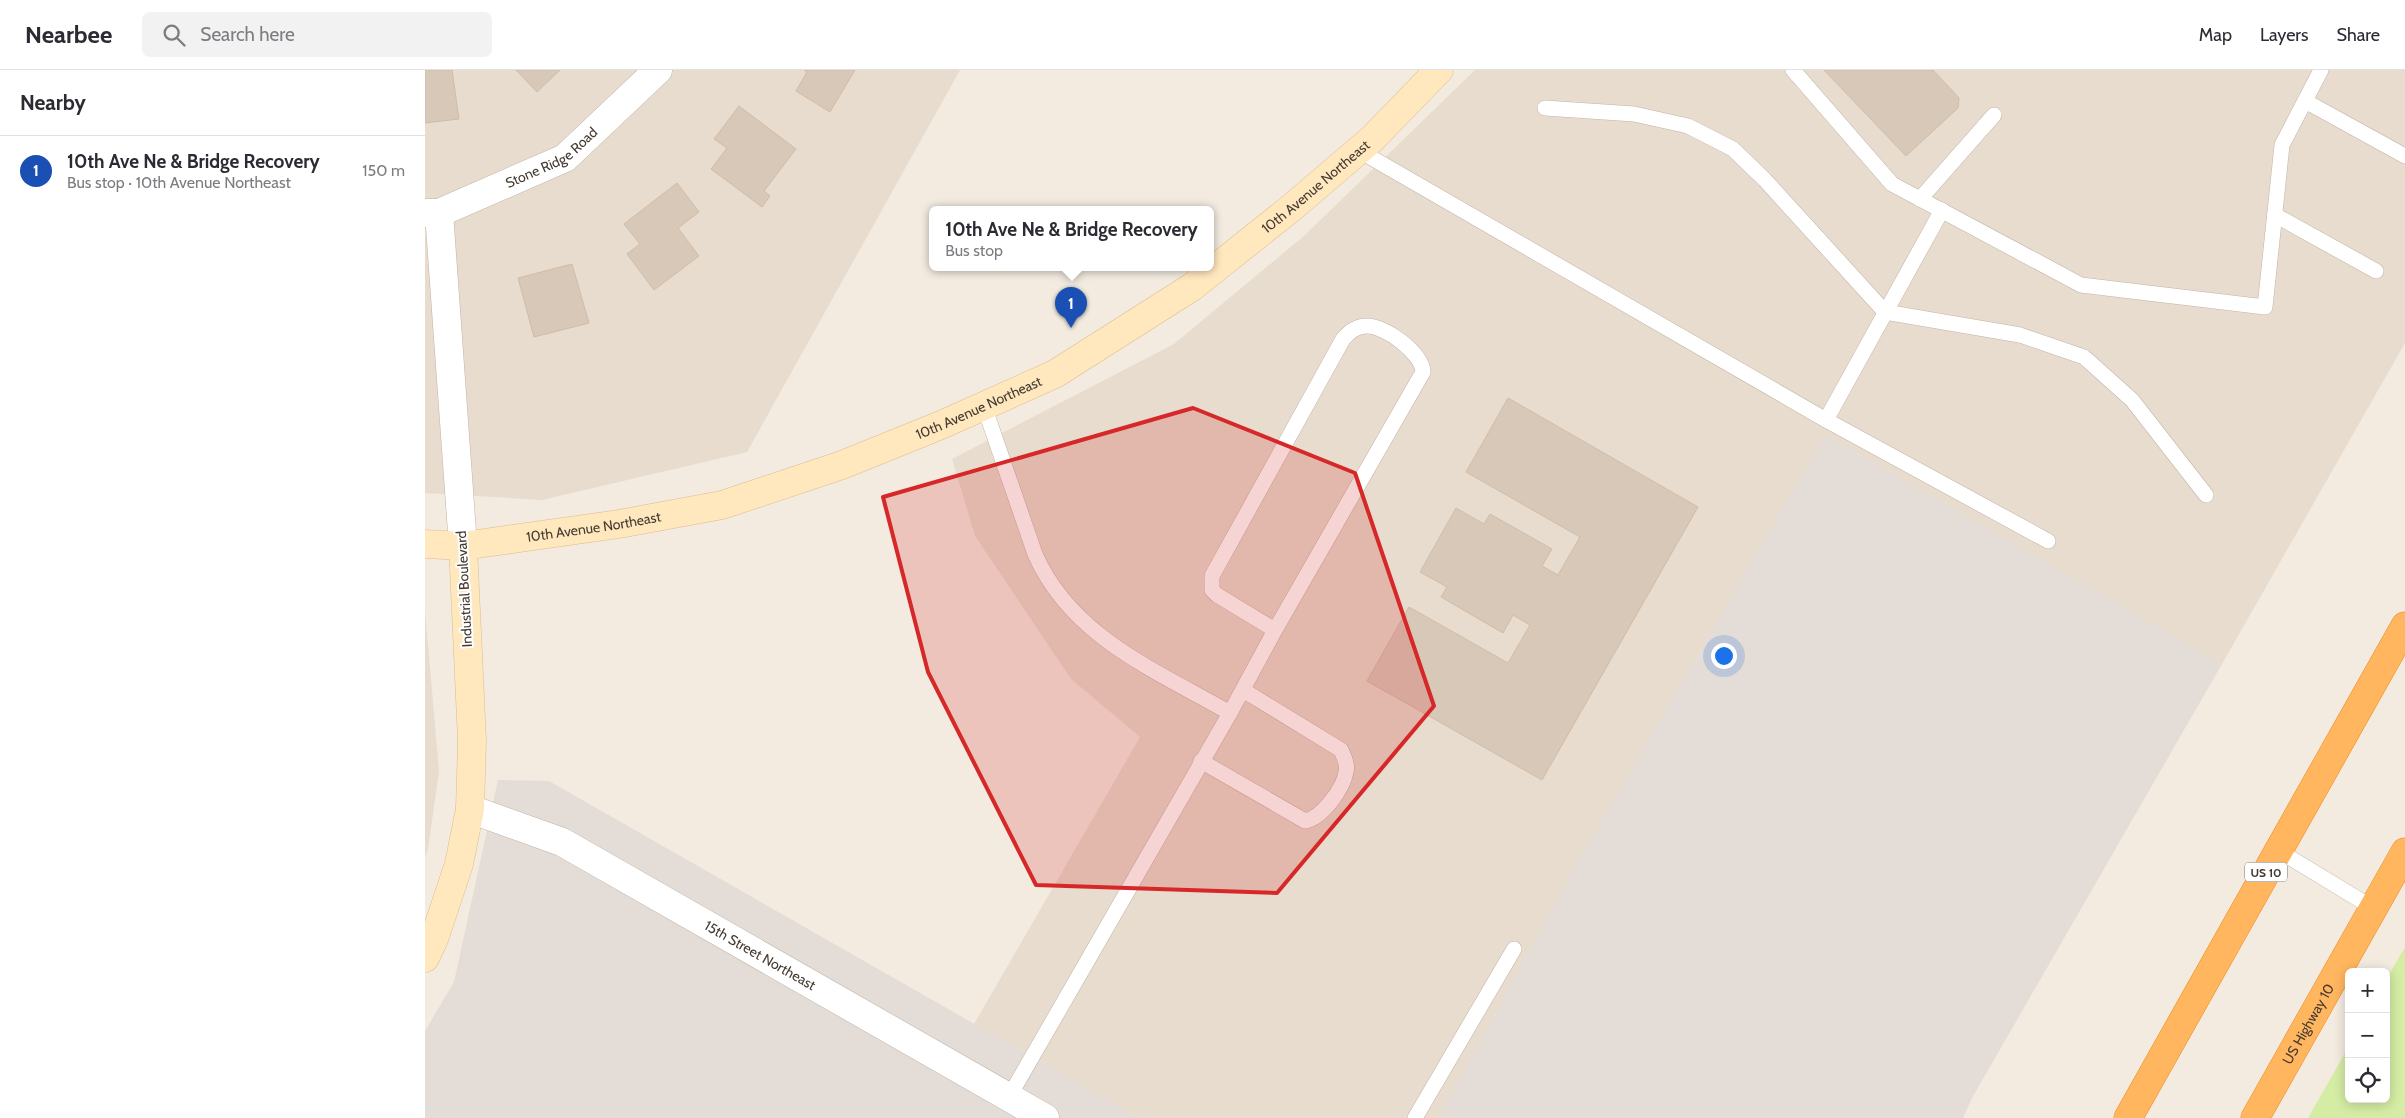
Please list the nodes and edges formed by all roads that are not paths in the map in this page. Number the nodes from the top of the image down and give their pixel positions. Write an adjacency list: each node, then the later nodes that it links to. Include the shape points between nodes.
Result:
1 (658, 70): 12 (street, Stone Ridge Road, via 565,158)
2 (1439, 70): 8 (street, 10th Avenue Northeast)
3 (1793, 70): 10 (lane, via 1892,184)
4 (2321, 70): 5 (lane)
5 (2305, 101): 9 (lane); 13 (lane, via 2282,145)
6 (1545, 108): 17 (lane, via 1634,114 1689,126 1733,149)
7 (1995, 115): 10 (lane)
8 (1358, 150): 14 (street, 10th Avenue Northeast); 19 (lane)
9 (2405, 156)
10 (1920, 199): 11 (lane)
11 (1942, 210): 13 (lane, via 2081,284 2265,307); 17 (lane)
12 (432, 213): 23 (street, Industrial Boulevard)
13 (2275, 214): 16 (lane)
14 (1214, 269)
15 (1212, 271): 18 (street, 10th Avenue Northeast, via 1055,374)
16 (2376, 271)
17 (1885, 312): 19 (lane); 20 (lane, via 2020,335 2084,357 2132,400)
18 (984, 406): 23 (street, 10th Avenue Northeast, via 842,465 722,504 619,524); 27 (lane, via 1035,554 1044,575 1063,601 1093,632 1117,649)
19 (1826, 420): 21 (lane)
20 (2205, 495)
21 (2048, 541)
22 (425, 544): 23 (street, 10th Avenue Northeast)
23 (463, 546): 29 (street, Industrial Boulevard, via 471,741)
24 (2405, 626): 30 (highway, US 10)
25 (1275, 630): 25 (lane, via 1423,372 1423,362 1411,348 1372,326 1357,328 1343,339 1212,576 1212,590 1217,595); 26 (lane)
26 (1243, 690): 27 (lane); 28 (lane, via 1341,750 1347,771 1343,780 1321,814 1314,820 1305,821)
27 (1230, 713): 28 (lane)
28 (1201, 761): 35 (lane)
29 (469, 809): 34 (street, Industrial Boulevard, via 459,864); 35 (street, 15th Street Northeast, via 562,842)
30 (2279, 850): 32 (lane); 38 (highway, US 10)
31 (2405, 852): 32 (highway, US Highway 10)
32 (2373, 908): 39 (highway, US Highway 10)
33 (1513, 948): 37 (lane)
34 (425, 958)
35 (1009, 1098): 36 (street, 15th Street Northeast)
36 (1045, 1118)
37 (1415, 1118)
38 (2127, 1118)
39 (2255, 1118)

